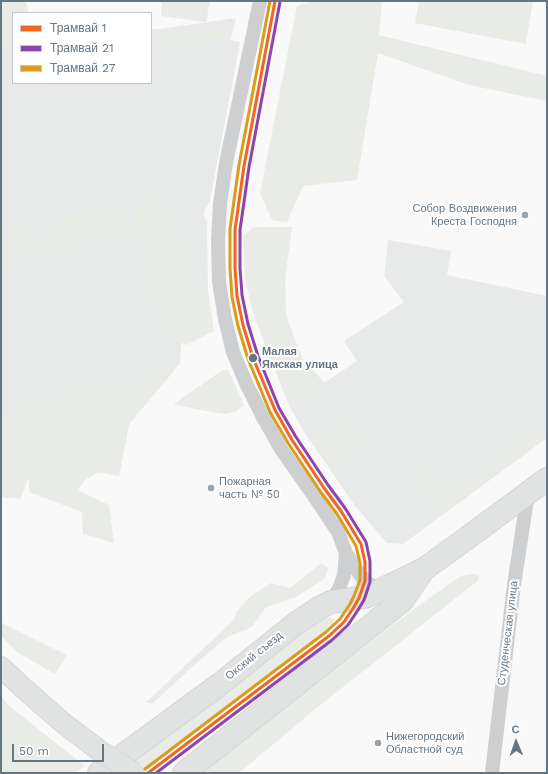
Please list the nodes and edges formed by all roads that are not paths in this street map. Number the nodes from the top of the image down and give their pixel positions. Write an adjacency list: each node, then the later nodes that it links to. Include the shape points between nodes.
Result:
1 (260, 1): 4 (street, via 226,163 220,204 219,282 225,319 246,383 281,449 338,532)
2 (547, 479): 3 (main road, Окский съезд)
3 (528, 493): 5 (main road, Окский съезд); 12 (street, Студенческая улица, via 514,585)
4 (346, 553): 6 (street, via 365,581); 7 (street, via 344,575 339,590)
5 (424, 569): 6 (main road, Окский съезд); 11 (main road, Окский съезд, via 402,601)
6 (379, 591): 7 (main road, Окский съезд, via 368,596)
7 (331, 602): 9 (main road, Окский съезд, via 295,624 220,684)
8 (1, 667): 10 (main road, bridge, via 62,722)
9 (99, 773)
10 (134, 773)
11 (184, 773)
12 (492, 773)

